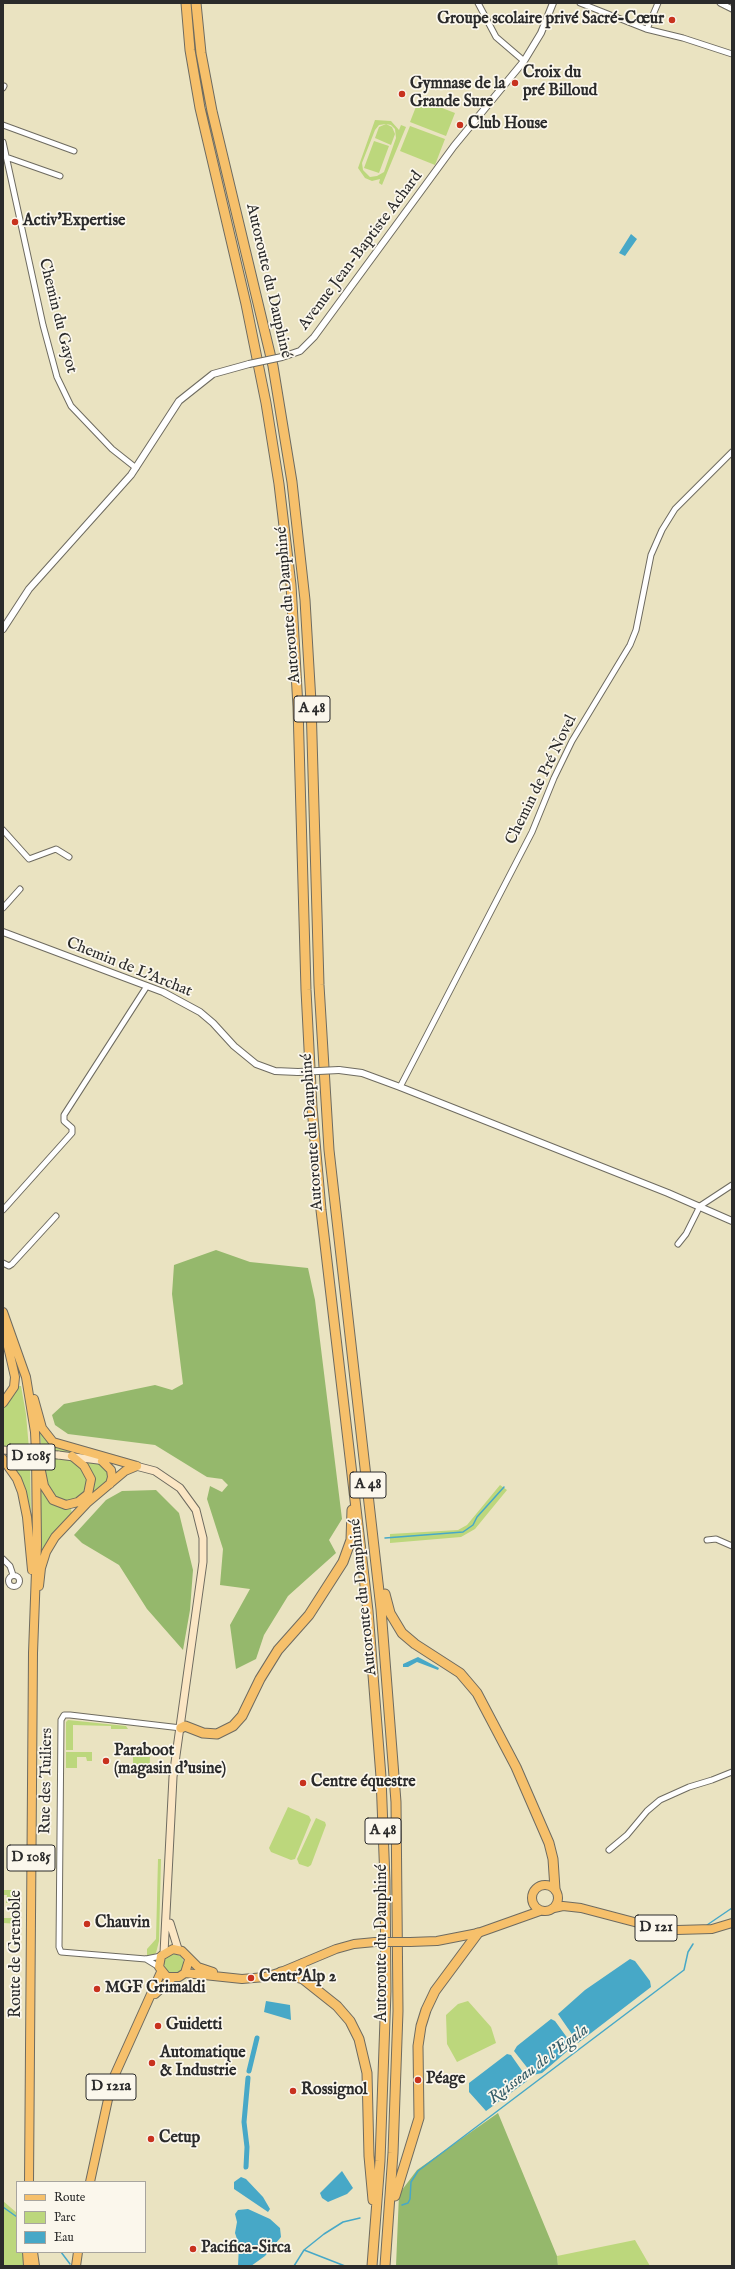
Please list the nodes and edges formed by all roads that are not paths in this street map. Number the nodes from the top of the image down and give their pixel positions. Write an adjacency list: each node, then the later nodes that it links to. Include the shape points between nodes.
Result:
1 (186, 3): 39 (highway, Autoroute du Dauphiné / A 48, via 190,50 200,108 246,304 266,403 287,547 298,707 306,990 313,1114 321,1210)
2 (196, 3): 48 (highway, Autoroute du Dauphiné / A 48, via 206,84 273,366 296,512 305,600 311,702 319,985 329,1150)
3 (478, 3): 11 (street, via 496,37)
4 (582, 3): 9 (street)
5 (658, 3): 9 (street)
6 (720, 3): 8 (street)
7 (552, 4): 11 (street, Avenue Jean-Baptiste Achard, via 541,33)
8 (732, 9)
9 (647, 29): 10 (street)
10 (732, 54)
11 (524, 61): 18 (street, Avenue Jean-Baptiste Achard, bridge, via 454,146 310,342 300,351 214,374 188,392 173,408)
12 (3, 124): 14 (street)
13 (3, 142): 15 (street, Chemin du Gayot)
14 (74, 151)
15 (6, 157): 16 (street); 18 (street, Chemin du Gayot, via 57,377 71,406 112,449)
16 (60, 176)
17 (732, 452): 26 (street, Chemin de Pré Novel, via 675,509 665,525 651,556 636,630 630,645 572,741 532,832)
18 (136, 468): 19 (street, Avenue Jean-Baptiste Achard, via 29,589)
19 (3, 629)
20 (3, 830): 21 (street, via 28,860 56,849)
21 (69, 857)
22 (20, 890): 23 (street)
23 (3, 908)
24 (3, 932): 25 (street, Chemin de L'Archat)
25 (147, 986): 26 (street, Chemin de L'Archat, bridge, via 200,1012 256,1064 275,1071 339,1070 362,1073); 29 (street, via 64,1115 64,1121 72,1128 72,1133)
26 (400, 1087): 28 (street, Chemin de L'Archat)
27 (732, 1185): 28 (street)
28 (700, 1206): 31 (street, Chemin de L'Archat); 32 (street)
29 (3, 1210)
30 (56, 1216): 33 (street, via 12,1264 9,1266)
31 (732, 1221)
32 (678, 1244)
33 (3, 1263)
34 (3, 1312): 35 (main road, D 1085)
35 (6, 1329): 36 (main road, Route de Grenoble / D 1085); 37 (main road, via 16,1377 14,1387); 51 (main road, Route de Grenoble / D 1085, via 20,1378 30,1433)
36 (26, 1377): 38 (main road, Route de Grenoble / D 1085); 44 (main road, via 42,1428 53,1442)
37 (3, 1403)
38 (36, 1432): 41 (main road, via 44,1486 53,1500 66,1505 84,1499 91,1483 90,1475 84,1466); 51 (main road, Route de Grenoble / D 1085, via 37,1544)
39 (349, 1441): 53 (highway, via 352,1523 348,1548 340,1568 309,1615 278,1650 242,1716 233,1726 221,1733 211,1734 190,1727); 80 (highway, Autoroute du Dauphiné / A 48, via 373,1670 384,1848 385,2060)
40 (3, 1450): 41 (main road, bridge)
41 (72, 1456): 43 (main road)
42 (3, 1459): 51 (main road, via 13,1472 22,1492)
43 (102, 1461): 44 (main road); 45 (main road, via 111,1470)
44 (137, 1466): 45 (main road, via 125,1471); 53 (main road, via 156,1471 180,1488 191,1502 201,1527 203,1562)
45 (110, 1484): 52 (main road, via 69,1521 46,1552 41,1568)
46 (707, 1540): 47 (street, via 716,1539)
47 (732, 1546)
48 (375, 1548): 56 (highway, via 388,1607 399,1629 415,1644 460,1673 481,1700 516,1767 550,1843); 79 (highway, Autoroute du Dauphiné / A 48, via 392,1740 398,1907 397,2060)
49 (3, 1559): 50 (street, via 10,1566)
50 (13, 1576)
51 (34, 1586): 52 (main road, Route de Grenoble / D 1085)
52 (33, 1653): 77 (main road, Route de Grenoble / D 1085)
53 (180, 1728): 60 (main road, via 170,1810); 67 (street, Rue des Tuiliers, via 70,1715 64,1715 61,1720 59,1947 61,1952)
54 (732, 1772): 55 (street, via 660,1800)
55 (609, 1850)
56 (557, 1891): 57 (main road, via 548,1885 539,1886 533,1892); 58 (main road, via 558,1901); 59 (main road, D 121)
57 (532, 1900): 61 (main road, via 533,1905); 62 (main road)
58 (554, 1908): 59 (main road, D 121); 61 (main road)
59 (582, 1908): 63 (main road, D 121, via 657,1928 677,1930 712,1929)
60 (168, 1909): 65 (main road, via 171,1932); 66 (main road)
61 (540, 1911): 62 (main road)
62 (517, 1919): 64 (main road)
63 (732, 1923)
64 (478, 1932): 69 (main road, bridge, via 437,1941 354,1944); 79 (highway, via 435,1992 421,2026 418,2046 419,2118)
65 (178, 1950): 66 (main road, via 168,1950); 68 (main road)
66 (163, 1954): 67 (street, Rue des Tuiliers); 70 (main road)
67 (146, 1959): 70 (street, Rue des Tuiliers)
68 (189, 1960): 72 (main road); 73 (main road, via 198,1967)
69 (302, 1964): 71 (main road); 75 (highway)
70 (160, 1969): 74 (main road); 76 (main road, D 121a)
71 (281, 1972): 73 (main road, via 265,1977 242,1979); 75 (highway)
72 (185, 1973): 73 (main road); 74 (main road)
73 (223, 1977)
74 (172, 1978): 76 (main road, D 121a)
75 (302, 1979): 80 (highway, via 337,2006 350,2021 364,2056 367,2073 369,2156)
76 (150, 1999): 78 (main road, D 121a, via 112,2081)
77 (29, 2181)
78 (90, 2181)
79 (389, 2221): 88 (highway, Autoroute du Dauphiné / A 48)
80 (376, 2222): 87 (highway, Autoroute du Dauphiné / A 48)
81 (27, 2253): 84 (main road)
82 (33, 2253): 85 (main road)
83 (78, 2253): 86 (main road)
84 (28, 2266)
85 (35, 2266)
86 (76, 2266)
87 (372, 2266)
88 (385, 2266)

